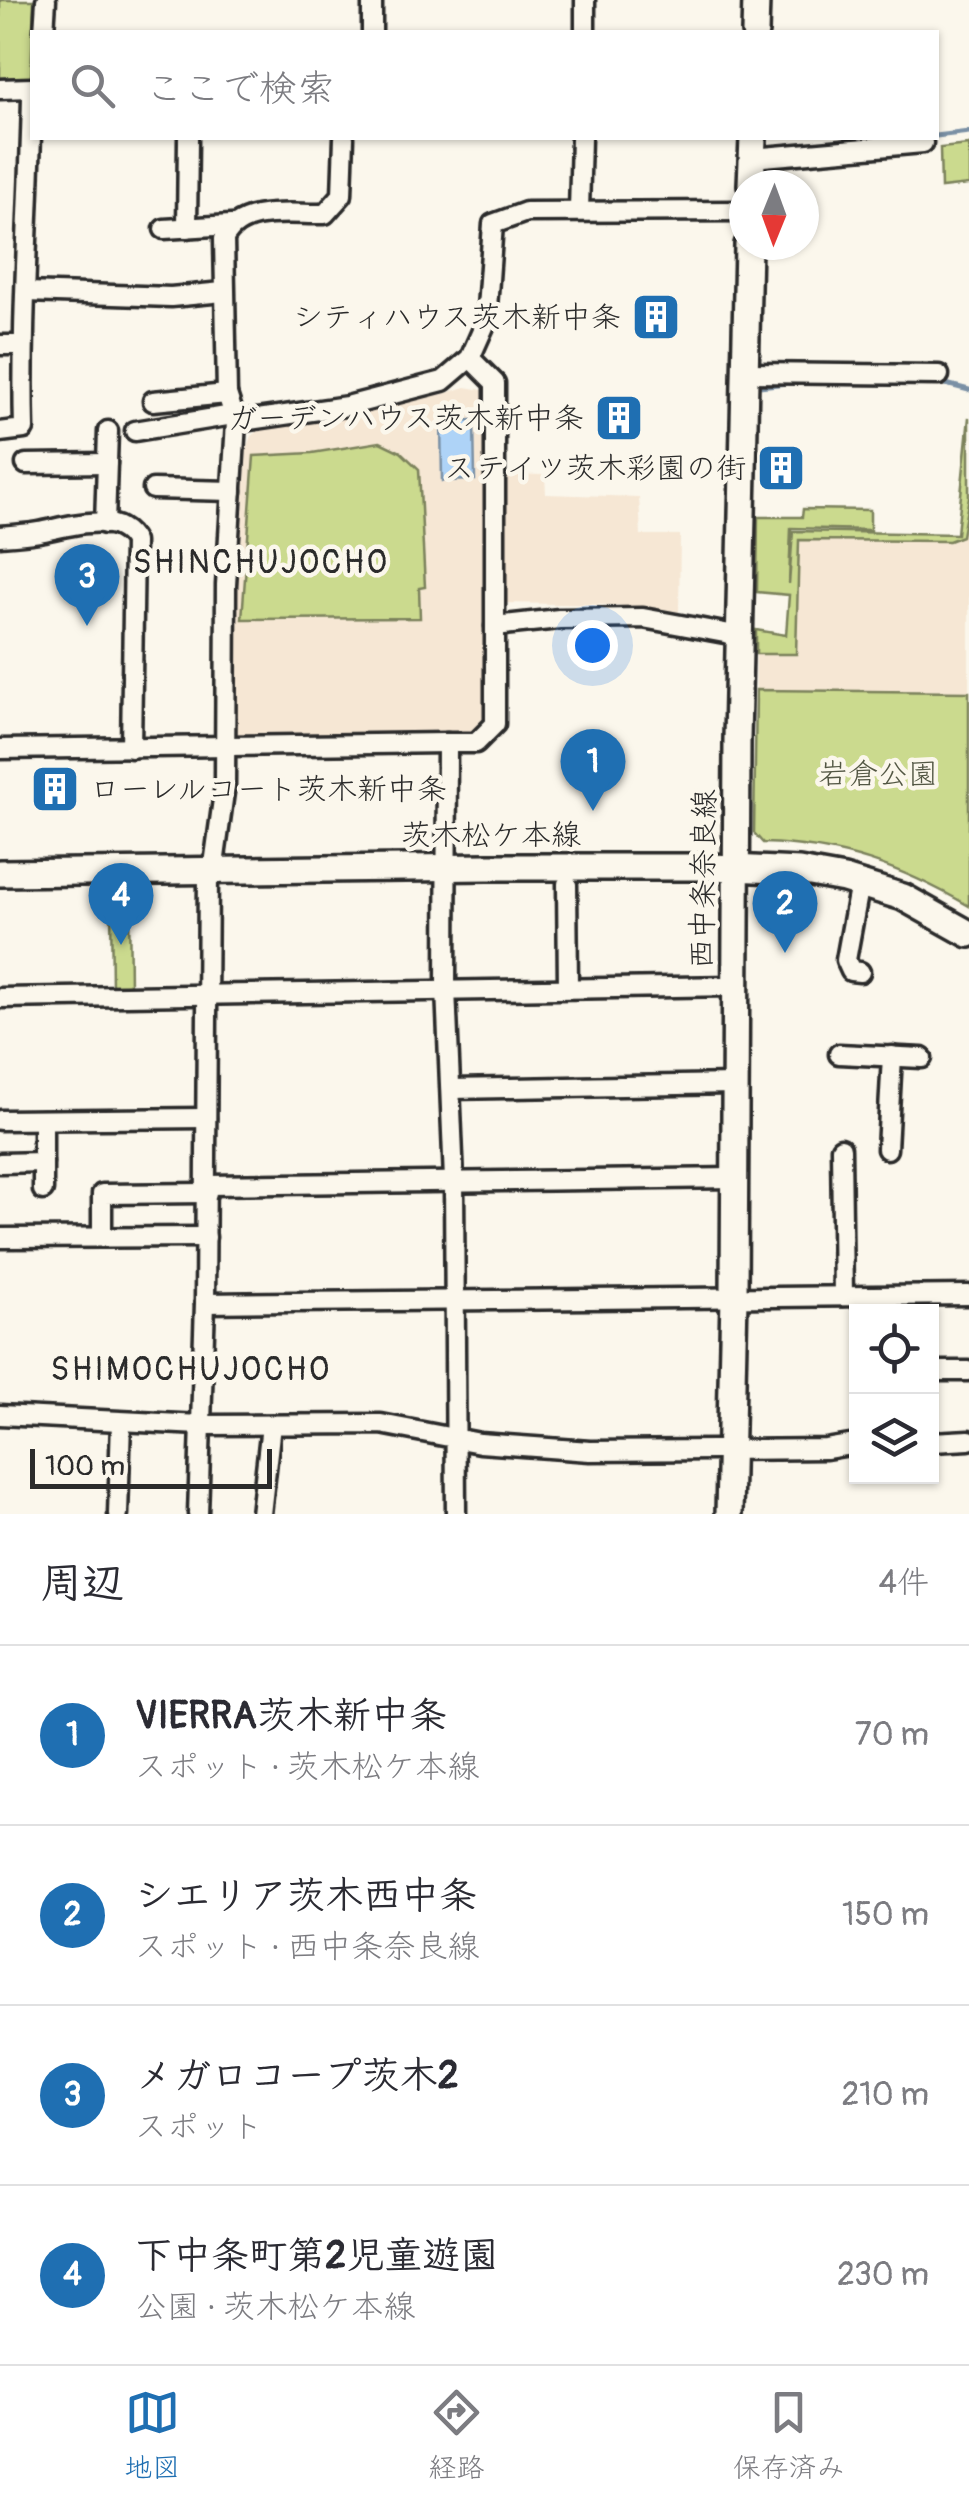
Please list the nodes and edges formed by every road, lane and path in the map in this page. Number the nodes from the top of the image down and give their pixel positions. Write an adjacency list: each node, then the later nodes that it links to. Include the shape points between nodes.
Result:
1 (46, 0): 5 (street)
2 (372, 0): 6 (street)
3 (585, 0): 7 (street)
4 (756, 0): 8 (street)
5 (44, 30)
6 (372, 30)
7 (585, 30)
8 (755, 30)
9 (30, 88): 10 (street)
10 (0, 89)
11 (31, 140): 23 (street)
12 (188, 140): 20 (street)
13 (344, 140): 19 (street, via 342,195 325,214 252,216)
14 (581, 140): 17 (street)
15 (923, 143): 16 (street)
16 (752, 148)
17 (578, 211): 18 (street); 27 (street, via 526,212 493,224 486,322)
18 (729, 211)
19 (231, 226): 20 (street); 24 (street, via 224,239)
20 (187, 228): 21 (street)
21 (164, 229)
22 (748, 260): 28 (street, 西中条奈良線)
23 (28, 292): 24 (street); 26 (street)
24 (223, 292): 30 (street)
25 (0, 345): 26 (street)
26 (22, 345): 35 (street, via 24,429)
27 (470, 358): 32 (street, via 443,382 396,396); 42 (street, via 496,384)
28 (744, 373): 29 (street); 43 (street, 西中条奈良線)
29 (939, 374)
30 (226, 394): 31 (street); 32 (street)
31 (153, 401)
32 (235, 418): 34 (street); 39 (street)
33 (108, 431): 36 (street)
34 (135, 431)
35 (0, 432)
36 (107, 463): 37 (street); 40 (street)
37 (26, 464)
38 (153, 489): 39 (street)
39 (232, 491): 46 (street)
40 (106, 524): 41 (street); 45 (street, via 120,526 134,542)
41 (0, 536)
42 (495, 626): 43 (street, via 644,618); 44 (street, via 495,724 476,743)
43 (741, 636): 49 (street, 西中条奈良線)
44 (447, 744): 46 (street); 48 (street)
45 (131, 748): 46 (street); 47 (street)
46 (224, 748): 50 (street)
47 (0, 749)
48 (447, 867): 49 (street, 茨木松ケ本線); 50 (street, 茨木松ケ本線); 58 (street)
49 (735, 869): 52 (street, 茨木松ケ本線); 57 (street, 西中条奈良線)
50 (210, 872): 51 (street, 茨木松ケ本線); 59 (street)
51 (0, 873)
52 (860, 882): 54 (street, 茨木松ケ本線, via 921,905); 55 (street, via 846,960)
53 (567, 884): 56 (street)
54 (969, 934)
55 (860, 972)
56 (568, 986): 57 (street); 58 (street)
57 (734, 986): 64 (street, 西中条奈良線)
58 (446, 989): 59 (street); 65 (street)
59 (208, 994): 60 (street); 66 (street)
60 (0, 998)
61 (839, 1054): 62 (street)
62 (892, 1056): 63 (street); 70 (street)
63 (922, 1058)
64 (734, 1084): 65 (street); 73 (street, 西中条奈良線)
65 (450, 1089): 74 (street)
66 (206, 1118): 68 (street); 75 (street)
67 (0, 1120): 68 (street)
68 (43, 1120): 71 (street)
69 (841, 1148): 81 (street)
70 (887, 1150)
71 (43, 1162): 72 (street); 76 (street)
72 (0, 1163)
73 (735, 1178): 74 (street); 82 (street, 西中条奈良線)
74 (454, 1180): 75 (street); 83 (street)
75 (206, 1189): 77 (street, via 102,1194); 78 (street)
76 (43, 1190)
77 (102, 1236): 78 (street); 79 (street)
78 (206, 1237): 84 (street)
79 (0, 1238)
80 (969, 1295): 85 (street)
81 (843, 1296): 82 (street); 85 (street)
82 (734, 1297): 83 (street); 96 (street, 西中条奈良線)
83 (456, 1301): 84 (street); 92 (street)
84 (205, 1303): 90 (street)
85 (902, 1303)
86 (939, 1370): 87 (street)
87 (969, 1371)
88 (0, 1415): 89 (street)
89 (121, 1422): 90 (street); 97 (street)
90 (200, 1424): 91 (street); 98 (street)
91 (271, 1425): 92 (street, via 382,1424); 99 (street)
92 (458, 1439): 96 (street, via 590,1451); 100 (street)
93 (969, 1440): 94 (street)
94 (939, 1442)
95 (849, 1445): 96 (street)
96 (731, 1448): 101 (street, 西中条奈良線)
97 (118, 1514)
98 (198, 1514)
99 (261, 1514)
100 (456, 1514)
101 (729, 1514)

